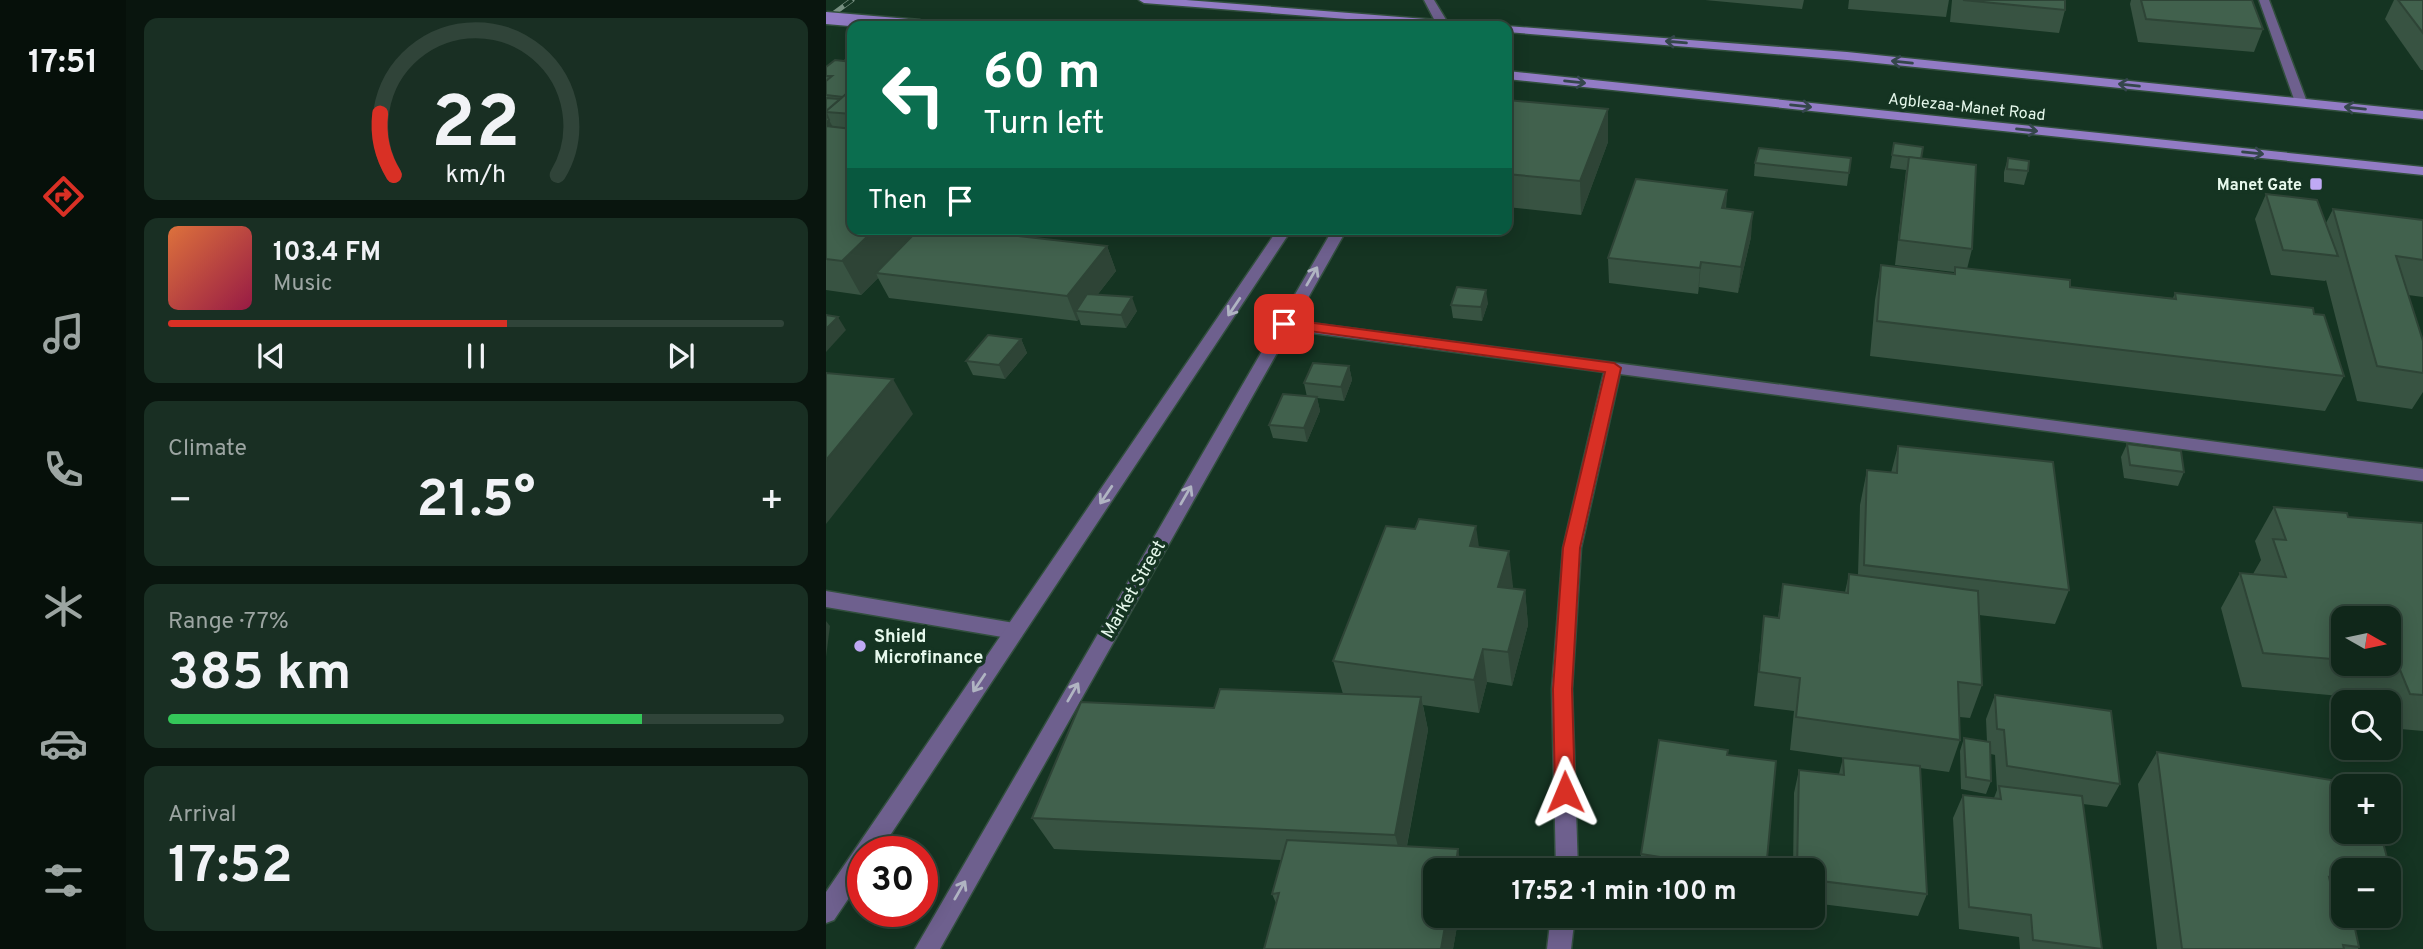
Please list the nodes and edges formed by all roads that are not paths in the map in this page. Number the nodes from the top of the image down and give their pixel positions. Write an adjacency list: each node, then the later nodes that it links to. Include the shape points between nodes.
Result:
1 (1144, 0): 6 (main road)
2 (1429, 0): 7 (street)
3 (2264, 0): 10 (street)
4 (826, 19): 5 (main road, bridge)
5 (853, 21)
6 (1403, 21)
7 (1440, 21)
8 (1512, 29): 10 (main road, one-way to 8)
9 (1512, 76): 12 (main road, Agblezaa-Manet Road, one-way to 12)
10 (2301, 102): 11 (main road, one-way to 10)
11 (2423, 115)
12 (2423, 171)
13 (1281, 235): 19 (street, one-way to 19)
14 (1336, 235): 15 (street, Market Street, one-way to 14)
15 (1284, 324): 16 (street); 25 (street, Market Street, one-way to 15)
16 (1614, 368): 17 (street); 21 (street, via 1572,548 1562,689)
17 (2423, 475)
18 (826, 599): 19 (street)
19 (1014, 631): 20 (street, one-way to 20)
20 (877, 836)
21 (1567, 858)
22 (847, 881): 23 (street)
23 (826, 912)
24 (1561, 928): 26 (street)
25 (926, 949)
26 (1559, 949)

